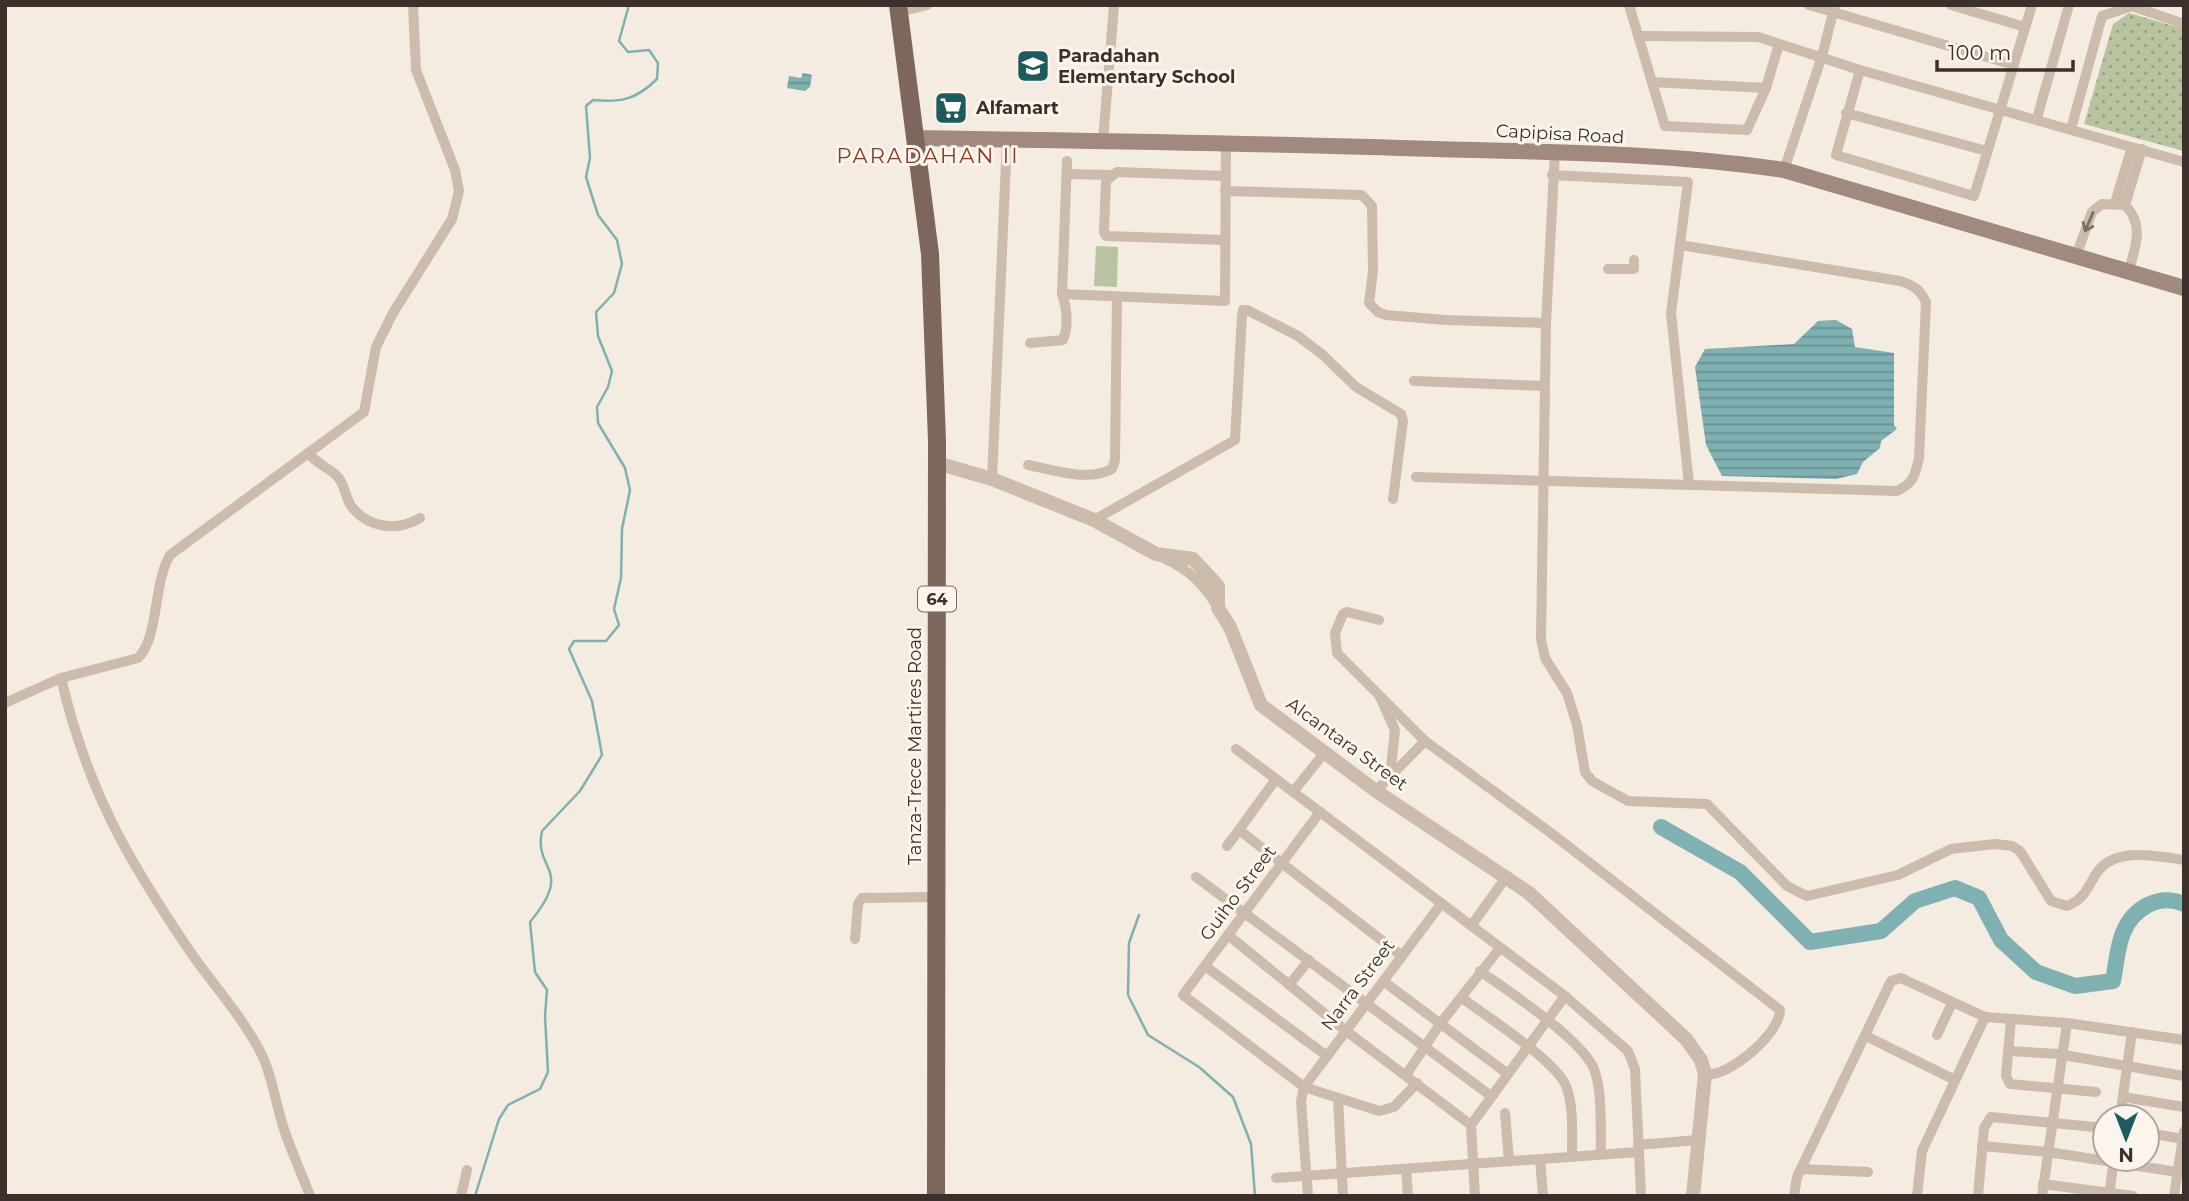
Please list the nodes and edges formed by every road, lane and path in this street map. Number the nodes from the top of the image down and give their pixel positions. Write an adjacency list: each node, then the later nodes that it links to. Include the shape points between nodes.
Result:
1 (413, 5): 54 (street, via 416,70 459,191 452,219 376,347 364,412)
2 (928, 5): 10 (street)
3 (1114, 5): 27 (street)
4 (1629, 5): 14 (street)
5 (1809, 5): 11 (street)
6 (1951, 5): 13 (street)
7 (2032, 5): 13 (street)
8 (2069, 5): 23 (street)
9 (2132, 6): 12 (street); 24 (street, via 2102,16)
10 (898, 9): 25 (main road, Tanza-Trece Martires Road / 64)
11 (1834, 10): 16 (street); 17 (street)
12 (2184, 24)
13 (2025, 27): 17 (street)
14 (1638, 36): 15 (street, via 1758,37); 19 (street)
15 (1779, 44): 16 (street); 20 (street)
16 (1822, 56): 18 (street); 34 (street)
17 (2014, 65): 21 (street)
18 (1860, 70): 21 (street); 22 (street)
19 (1652, 82): 20 (street); 20 (street, via 1665,126 1747,130)
20 (1766, 88)
21 (2001, 108): 23 (street); 30 (street)
22 (1846, 113): 30 (street); 30 (street, via 1836,155 1974,196)
23 (2037, 118): 24 (street)
24 (2071, 129): 29 (street)
25 (917, 138): 26 (main road, Capipisa Road); 55 (main road, Tanza-Trece Martires Road / 64, via 930,254)
26 (1007, 139): 27 (main road, Capipisa Road); 58 (street)
27 (1103, 141): 28 (main road, Capipisa Road)
28 (1226, 142): 31 (main road, Capipisa Road); 38 (street)
29 (2137, 148): 33 (street); 40 (street)
30 (1987, 151)
31 (1555, 152): 34 (main road, Capipisa Road); 37 (street)
32 (1067, 161): 35 (street)
33 (2184, 162)
34 (1784, 170): 43 (main road, Capipisa Road)
35 (1067, 174): 36 (street); 48 (street)
36 (1110, 175): 38 (street); 41 (street, via 1106,181 1106,236)
37 (1552, 175): 42 (street, via 1688,183); 50 (street)
38 (1225, 176): 39 (street)
39 (1225, 191): 41 (street); 50 (street, via 1362,195 1371,206 1369,303 1378,312 1445,320)
40 (2120, 204): 43 (street, one-way to 43, via 2102,204 2092,212); 46 (street, via 2134,214 2139,230)
41 (1225, 240): 49 (street, via 1225,301)
42 (1680, 245): 60 (street, via 1671,313); 60 (street, via 1913,284 1926,302 1919,458 1915,479 1909,485 1897,491)
43 (2076, 256): 46 (main road, Capipisa Road)
44 (1634, 260): 45 (street, via 1634,269)
45 (1608, 270)
46 (2129, 271): 47 (main road, Capipisa Road)
47 (2184, 288)
48 (1062, 294): 49 (street); 51 (street, via 1066,308 1063,340)
49 (1117, 297): 56 (street, via 1112,469 1088,476)
50 (1546, 323): 53 (street)
51 (1030, 343)
52 (1414, 382): 53 (street)
53 (1545, 386): 59 (street)
54 (308, 453): 62 (street, via 336,475 351,505 375,525 390,527); 65 (street, via 170,555 160,576 143,653)
55 (937, 463): 58 (street, Alcantara Street); 82 (main road, Tanza-Trece Martires Road / 64)
56 (1028, 465)
57 (1416, 477): 59 (street)
58 (992, 478): 63 (street, Alcantara Street)
59 (1542, 482): 60 (street); 78 (street, via 1541,639 1545,658 1567,693 1585,772 1615,796 1640,802 1707,804 1787,886 1807,896 1898,875 1951,849 1995,844 2020,851 2051,901 2067,906 2082,898 2097,872 2117,858)
60 (1689, 484)
61 (1393, 499): 63 (street, via 1401,414 1356,387 1298,337 1243,310 1235,440)
62 (419, 518)
63 (1094, 520): 70 (street, Alcantara Street, via 1156,554 1193,559 1204,569 1218,586 1218,608 1261,705)
64 (1379, 620): 66 (street, via 1345,612 1334,638 1342,660)
65 (61, 678): 67 (street); 157 (street, via 99,802 131,864 262,1055 285,1134)
66 (1378, 691): 68 (street); 71 (street, via 1395,730)
67 (5, 703)
68 (1425, 741): 71 (street); 116 (street, via 1780,1010 1776,1025 1738,1064 1715,1076)
69 (1236, 749): 72 (street)
70 (1325, 752): 73 (street, Alcantara Street); 74 (street)
71 (1390, 777): 73 (street)
72 (1276, 779): 74 (street); 76 (street)
73 (1376, 791): 80 (street, Alcantara Street)
74 (1293, 792): 75 (street)
75 (1320, 812): 79 (street, Guiho Street); 83 (street)
76 (1239, 830): 77 (street); 79 (street)
77 (1227, 846)
78 (2184, 860)
79 (1282, 863): 84 (street, Guiho Street); 89 (street)
80 (1507, 876): 85 (street); 116 (street, Alcantara Street, via 1564,923 1686,1039)
81 (1196, 877): 84 (street)
82 (936, 897): 87 (street, via 862,898); 159 (main road, Tanza-Trece Martires Road / 64)
83 (1441, 904): 85 (street); 89 (street, Narra Street)
84 (1245, 912): 86 (street, Guiho Street); 90 (street)
85 (1471, 926): 88 (street)
86 (1228, 935): 91 (street, Guiho Street); 94 (street)
87 (855, 939)
88 (1500, 948): 92 (street); 95 (street)
89 (1402, 956): 93 (street, Narra Street)
90 (1309, 960): 94 (street); 97 (street)
91 (1205, 967): 113 (street); 121 (street, Guiho Street, via 1183,995)
92 (1480, 971): 96 (street); 101 (street)
93 (1383, 981): 97 (street, Narra Street); 103 (street)
94 (1289, 985): 104 (street)
95 (1565, 996): 101 (street); 137 (street, via 1632,1058)
96 (1462, 998): 103 (street); 109 (street)
97 (1367, 1003): 104 (street, Narra Street); 110 (street)
98 (1952, 1003): 99 (street); 106 (street); 107 (street, via 1895,978)
99 (1985, 1017): 100 (street); 119 (street)
100 (2011, 1019): 102 (street); 111 (street)
101 (1546, 1020): 109 (street); 139 (street, via 1585,1055 1595,1072)
102 (2067, 1023): 105 (street); 112 (street)
103 (1440, 1024): 110 (street); 115 (street)
104 (1346, 1031): 113 (street, Narra Street); 117 (street)
105 (2132, 1032): 108 (street); 114 (street)
106 (1937, 1035)
107 (1866, 1036): 119 (street); 146 (street)
108 (2184, 1040)
109 (1528, 1047): 115 (street); 140 (street, via 1566,1085)
110 (1424, 1048): 117 (street); 124 (street)
111 (2009, 1051): 112 (street); 122 (street, via 2006,1080 2010,1084)
112 (2062, 1055): 114 (street); 122 (street)
113 (1327, 1056): 121 (street, Narra Street)
114 (2128, 1065): 118 (street); 125 (street)
115 (1508, 1074): 124 (street)
116 (1705, 1074): 135 (street)
117 (1406, 1075): 120 (street)
118 (2184, 1076)
119 (1955, 1080): 168 (street, via 1922,1151)
120 (1417, 1083): 126 (street, via 1388,1110); 131 (street)
121 (1304, 1087): 126 (street); 153 (street)
122 (2057, 1088): 123 (street); 130 (street)
123 (2096, 1092)
124 (1491, 1096): 131 (street)
125 (2123, 1097): 127 (street); 128 (street)
126 (1338, 1098): 151 (street)
127 (2122, 1103)
128 (2184, 1107)
129 (1505, 1113): 143 (street)
130 (2053, 1120): 132 (street); 136 (street, via 1991,1117); 138 (street)
131 (1471, 1125): 144 (street)
132 (2091, 1126)
133 (2161, 1134): 134 (street)
134 (2183, 1136): 150 (street)
135 (1697, 1140): 137 (street); 166 (street)
136 (1982, 1146): 138 (street); 169 (street)
137 (1638, 1148): 139 (street); 165 (street)
138 (2048, 1152): 141 (street); 155 (street)
139 (1601, 1154): 140 (street)
140 (1572, 1157): 142 (street)
141 (2091, 1158)
142 (1540, 1159): 143 (street); 164 (street)
143 (1509, 1161): 144 (street)
144 (1473, 1164): 145 (street); 163 (street)
145 (1406, 1169): 151 (street); 162 (street)
146 (1801, 1169): 149 (street); 167 (street)
147 (2161, 1169): 150 (street)
148 (467, 1170): 158 (street)
149 (1868, 1172)
150 (2181, 1172): 171 (street)
151 (1342, 1173): 153 (street); 161 (street)
152 (2112, 1173): 156 (street)
153 (1306, 1176): 154 (street); 160 (street)
154 (1276, 1178)
155 (2043, 1190): 156 (street)
156 (2109, 1194): 170 (street)
157 (310, 1196)
158 (461, 1196)
159 (936, 1196)
160 (1308, 1196)
161 (1343, 1196)
162 (1408, 1196)
163 (1475, 1196)
164 (1543, 1196)
165 (1641, 1196)
166 (1693, 1196)
167 (1794, 1196)
168 (1917, 1196)
169 (1978, 1196)
170 (2133, 1196)
171 (2174, 1196)

